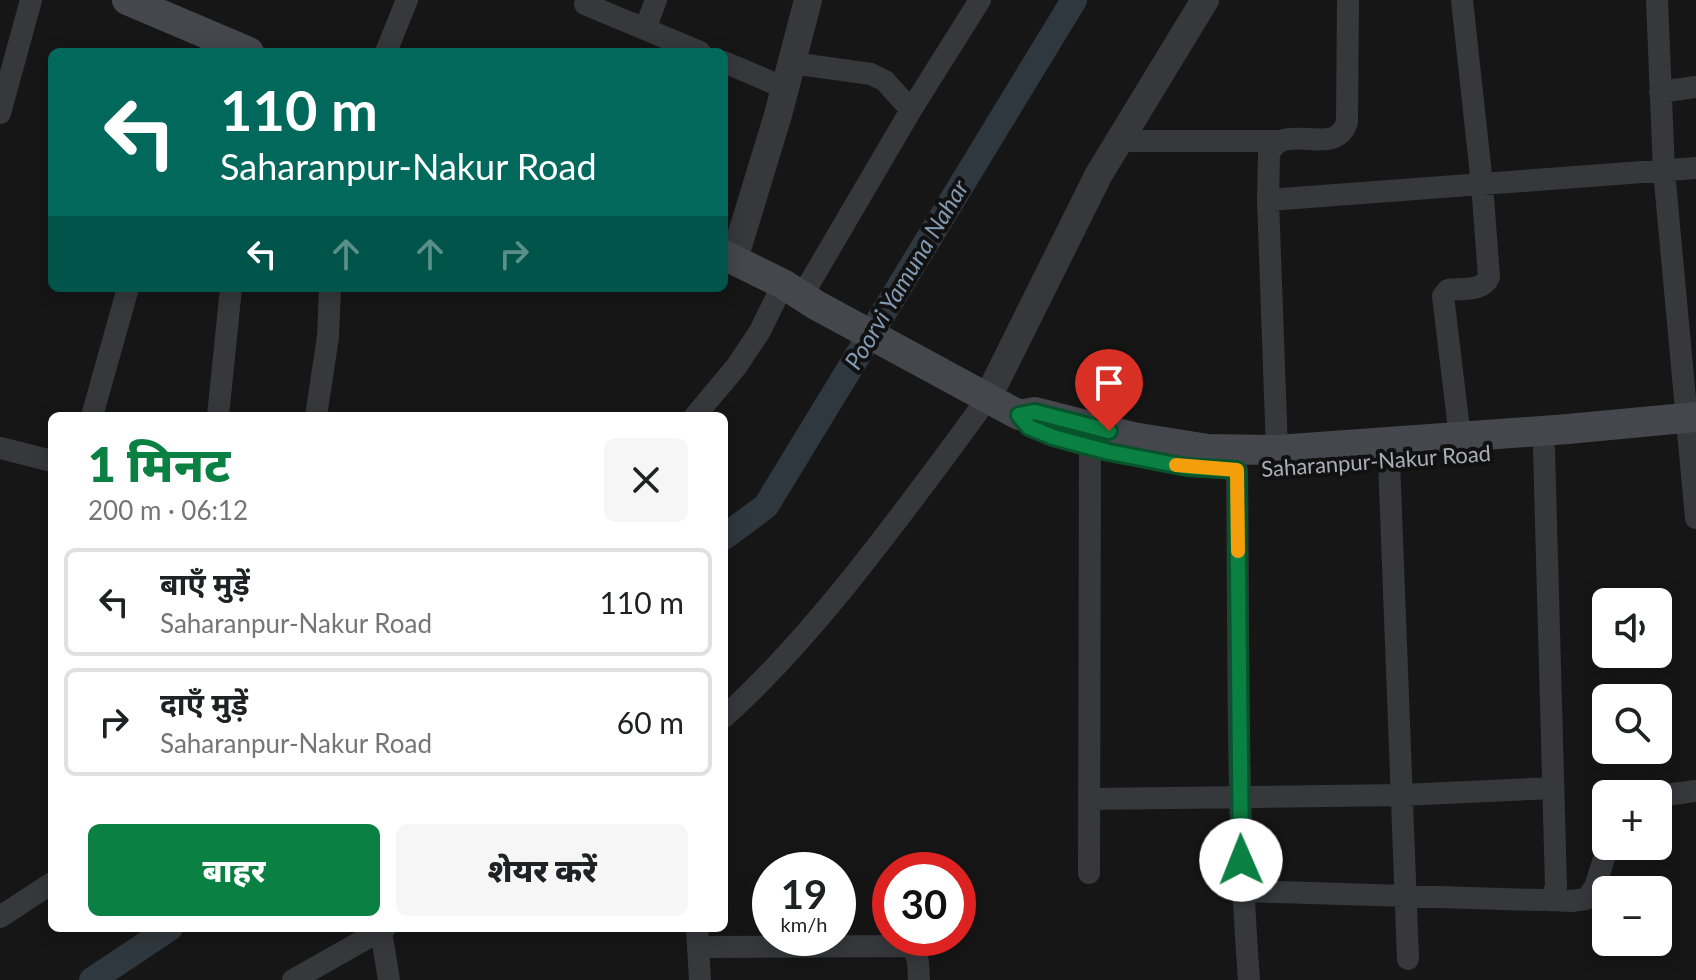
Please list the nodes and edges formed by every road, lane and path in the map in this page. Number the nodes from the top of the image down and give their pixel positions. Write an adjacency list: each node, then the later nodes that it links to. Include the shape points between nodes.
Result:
1 (31, 0): 22 (street)
2 (127, 0): 13 (main road)
3 (407, 0): 15 (street)
4 (656, 0): 12 (street)
5 (808, 0): 18 (street)
6 (980, 0): 21 (street)
7 (1205, 0): 23 (street)
8 (1348, 0): 24 (street, via 1345,130 1330,140)
9 (1462, 0): 27 (street)
10 (1657, 0): 20 (street)
11 (585, 4): 12 (street)
12 (645, 29): 16 (street)
13 (203, 43): 14 (main road)
14 (229, 48)
15 (388, 48)
16 (690, 48)
17 (728, 63): 18 (street)
18 (789, 76): 21 (street, via 871,74 885,81); 29 (street)
19 (1696, 87): 20 (street)
20 (1660, 92): 26 (street)
21 (911, 110): 33 (street)
22 (0, 113)
23 (1120, 141): 24 (street); 34 (street)
24 (1279, 141): 28 (street, via 1269,154)
25 (1696, 168): 26 (street)
26 (1664, 171): 27 (street); 40 (street)
27 (1482, 184): 28 (street); 41 (street, via 1487,283 1448,290 1443,296)
28 (1268, 200): 45 (street)
29 (729, 257): 33 (main road, Saharanpur-Nakur Road)
30 (127, 292): 35 (street)
31 (231, 292): 36 (street)
32 (330, 292): 37 (street)
33 (800, 295): 34 (main road, Saharanpur-Nakur Road); 38 (street, via 760,331)
34 (975, 392): 39 (main road, Saharanpur-Nakur Road); 50 (street, via 916,497 798,645)
35 (93, 412)
36 (218, 412)
37 (317, 412)
38 (698, 412)
39 (1019, 415): 42 (main road, Saharanpur-Nakur Road, via 1029,427); 45 (main road, Saharanpur-Nakur Road, via 1035,412 1208,449)
40 (1691, 428): 41 (main road, Saharanpur-Nakur Road); 44 (main road, Saharanpur-Nakur Road); 49 (street)
41 (1460, 437): 45 (main road, Saharanpur-Nakur Road)
42 (1090, 447): 48 (main road, Saharanpur-Nakur Road, via 1187,467); 56 (street)
43 (0, 448): 46 (street)
44 (1544, 449): 47 (main road, Saharanpur-Nakur Road); 51 (street)
45 (1277, 450)
46 (48, 460)
47 (1389, 460): 48 (main road, Saharanpur-Nakur Road); 54 (street)
48 (1237, 470): 55 (street)
49 (1696, 518)
50 (728, 713)
51 (1553, 788): 54 (street); 62 (street, via 1556,886)
52 (1696, 791): 53 (street)
53 (1672, 794)
54 (1402, 795): 55 (street); 61 (street)
55 (1240, 797): 56 (street); 60 (street)
56 (1089, 799): 58 (street)
57 (1604, 860): 62 (street, via 1586,899)
58 (1089, 873)
59 (48, 886): 63 (street)
60 (1242, 891): 61 (street); 72 (street)
61 (1406, 896): 62 (street); 67 (street)
62 (1548, 900)
63 (0, 917)
64 (378, 932): 68 (street)
65 (383, 932): 69 (street)
66 (697, 938): 70 (street); 71 (street, via 910,946 918,957)
67 (1408, 959)
68 (293, 980)
69 (389, 980)
70 (700, 980)
71 (919, 980)
72 (1249, 980)

